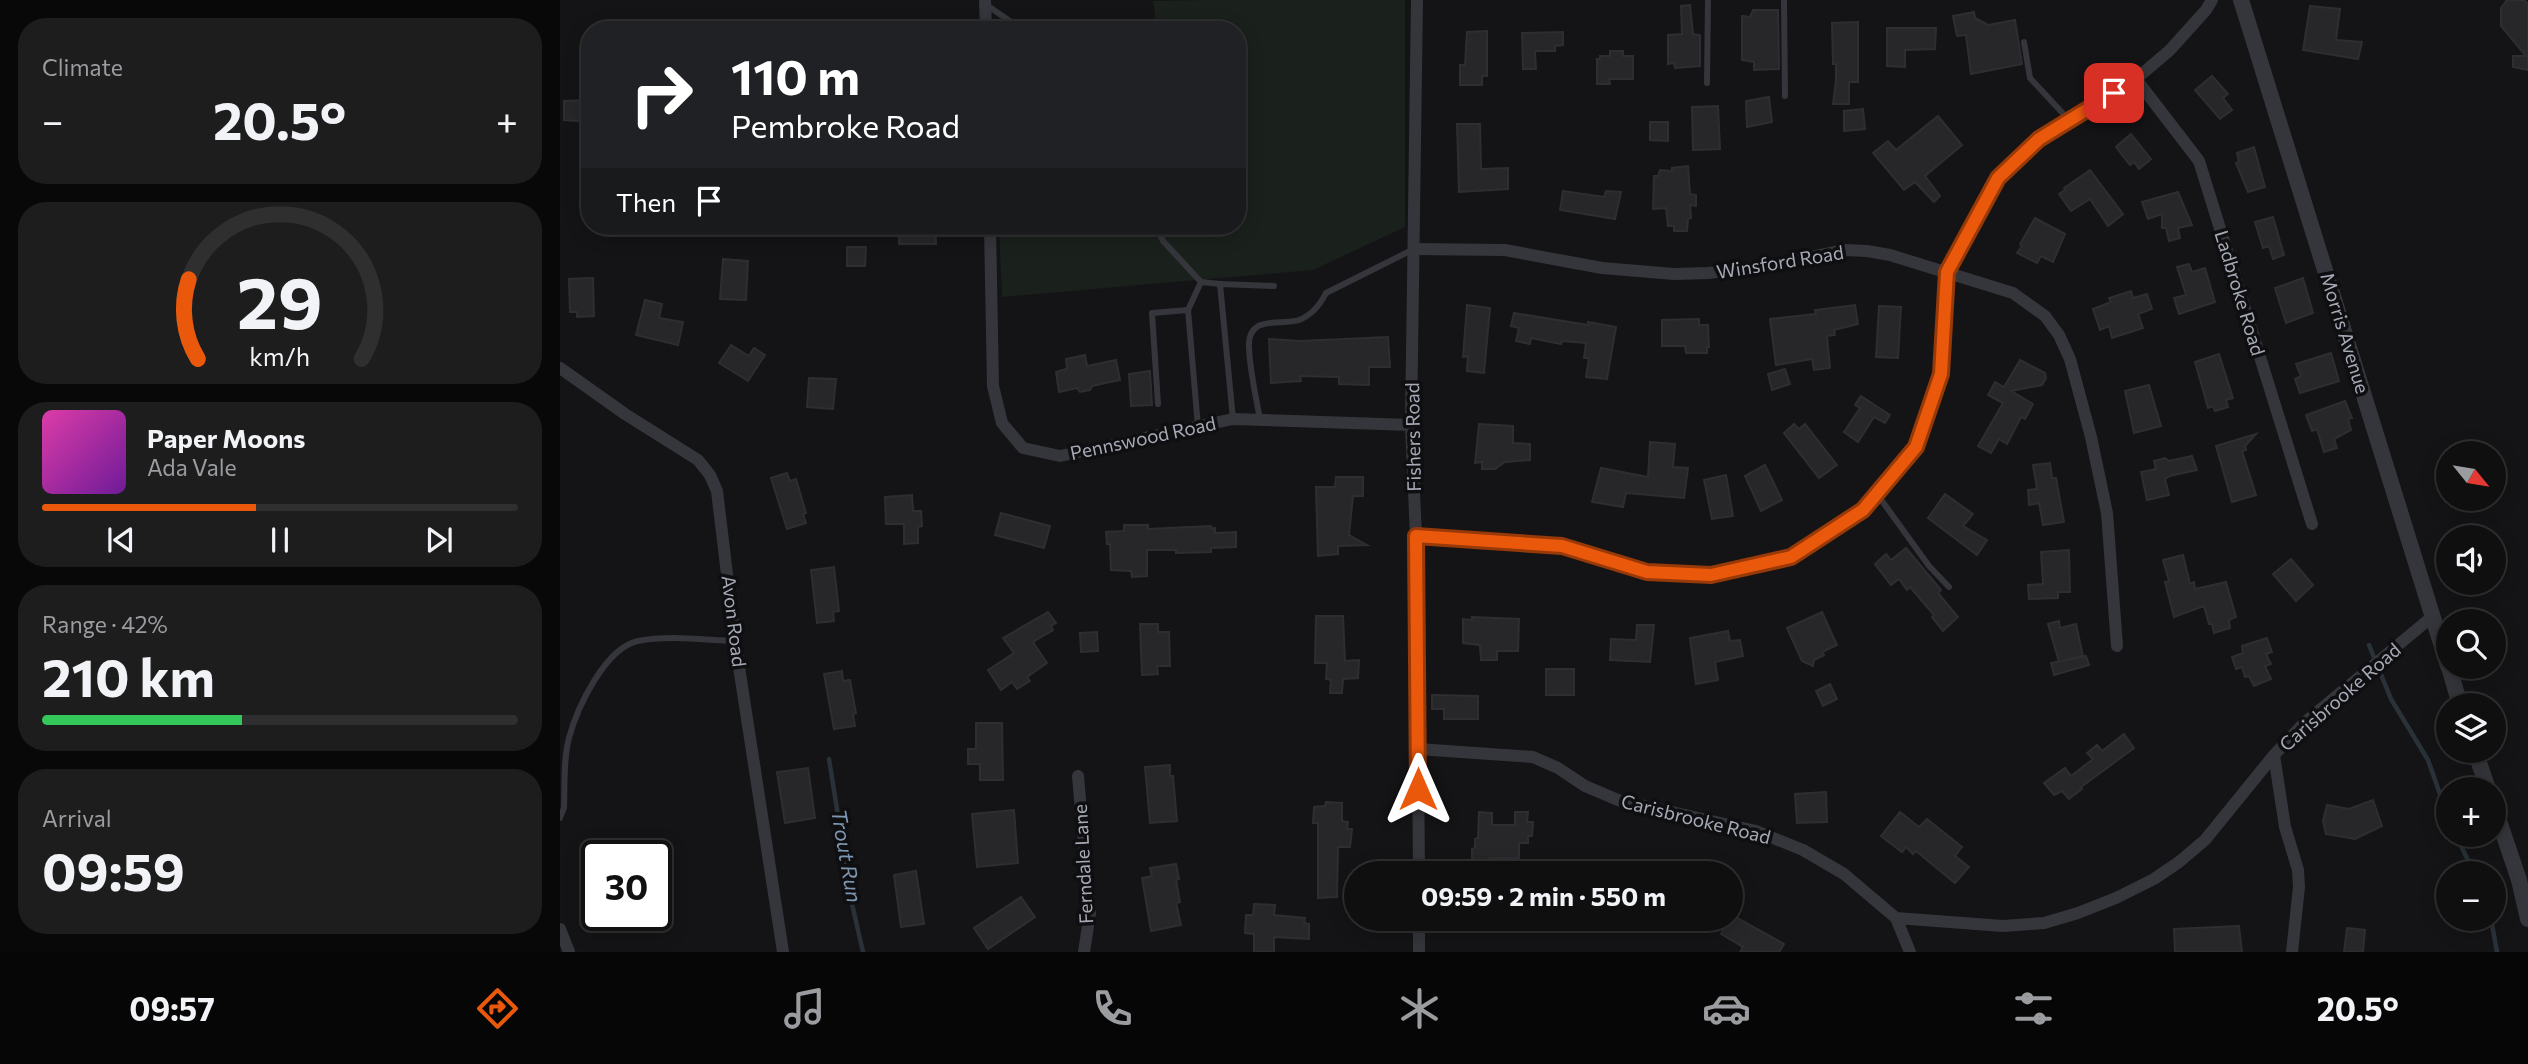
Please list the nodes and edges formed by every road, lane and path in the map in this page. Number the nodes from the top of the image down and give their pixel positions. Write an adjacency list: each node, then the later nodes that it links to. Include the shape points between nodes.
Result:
1 (1417, 0): 16 (street, Fishers Road)
2 (1708, 0): 11 (lane)
3 (1784, 0): 12 (lane)
4 (2212, 0): 10 (street, via 2171,50)
5 (2241, 0): 32 (street, Morris Avenue)
6 (985, 2): 7 (street); 8 (lane)
7 (986, 21)
8 (1011, 21)
9 (2024, 42): 13 (lane, via 2030,78)
10 (2136, 79): 13 (street); 29 (street, Ladbroke Road, via 2199,161)
11 (1707, 83)
12 (1785, 96)
13 (2069, 120): 17 (street, via 2039,139 1998,178)
14 (990, 235): 27 (street, Pennswood Road, via 993,386 1002,423 1023,448 1060,456)
15 (1160, 235): 18 (lane)
16 (1414, 249): 17 (street, Winsford Road, via 1505,250 1602,268 1674,274 1772,265 1844,250 1890,255); 25 (lane, via 1326,293 1320,304 1300,319 1266,322 1253,332 1248,348); 26 (street, Fishers Road)
17 (1947, 272): 28 (street, via 1941,374 1916,447); 35 (street, Winsford Road, via 2013,293 2045,316 2070,359 2107,513)
18 (1201, 282): 19 (lane); 21 (lane)
19 (1220, 284): 20 (lane); 24 (lane)
20 (1274, 286)
21 (1188, 310): 23 (lane, via 1152,313); 27 (lane)
22 (560, 368): 34 (street, Avon Road, via 698,460 710,475 717,491)
23 (1158, 404)
24 (1233, 419): 25 (street, Pennswood Road); 27 (street, Pennswood Road)
25 (1260, 420): 26 (street, Pennswood Road)
26 (1410, 425): 30 (street, Fishers Road)
27 (1198, 426)
28 (1877, 494): 30 (street, via 1863,510 1791,557 1711,575 1647,572 1562,546); 31 (lane)
29 (2312, 524)
30 (1416, 536): 36 (street, Fishers Road)
31 (1949, 587)
32 (2433, 616): 33 (street, Morris Avenue); 37 (street, Carisbrooke Road, via 2304,723)
33 (2436, 626)
34 (736, 641): 39 (lane, via 662,639 621,648 583,701 568,740); 47 (street, Avon Road)
35 (2117, 646)
36 (1418, 749): 41 (street, Fishers Road); 42 (street, Carisbrooke Road, via 1533,757 1618,800 1756,831 1803,850 1844,874)
37 (2274, 755): 42 (street, Carisbrooke Road, via 2205,839 2154,879 2116,898 2044,923 2003,926); 51 (street, via 2300,887)
38 (1078, 776): 48 (street, Ferndale Lane, via 1090,913)
39 (560, 818)
40 (2506, 842): 43 (street)
41 (1419, 861)
42 (1896, 918): 50 (street)
43 (2528, 919)
44 (560, 929): 46 (street)
45 (1419, 931): 49 (street)
46 (569, 952)
47 (783, 952)
48 (1084, 952)
49 (1419, 952)
50 (1910, 952)
51 (2292, 952)

